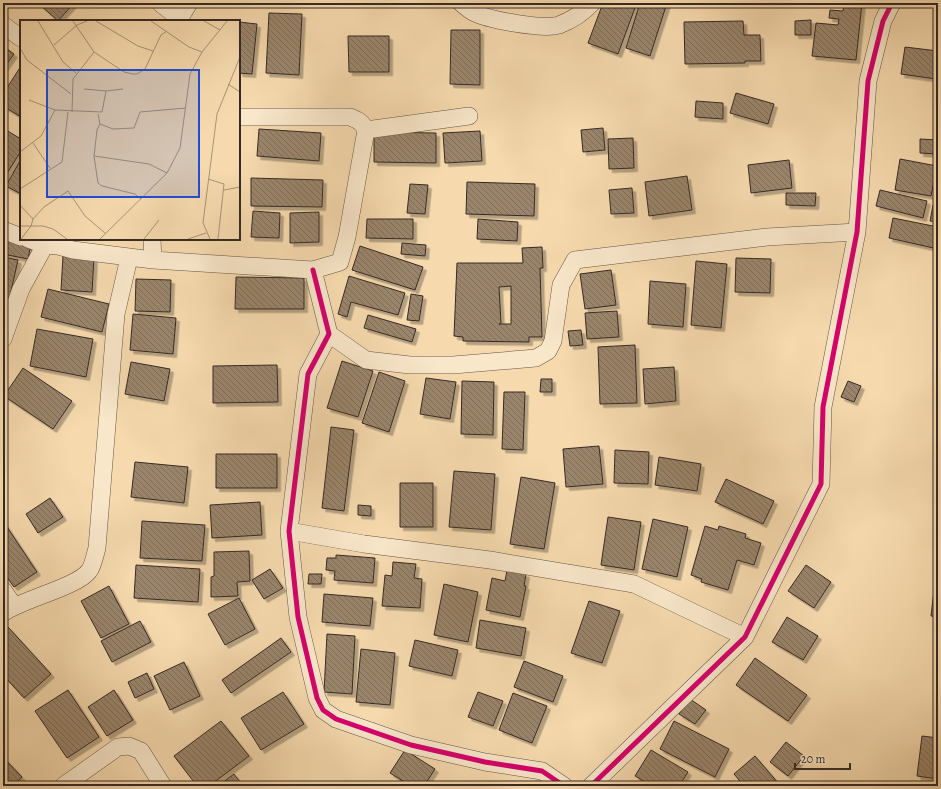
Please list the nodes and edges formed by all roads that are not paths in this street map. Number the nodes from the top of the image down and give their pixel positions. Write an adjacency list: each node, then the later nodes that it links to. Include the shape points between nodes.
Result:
1 (160, 3): 6 (street)
2 (189, 3): 6 (street)
3 (461, 3): 4 (street, via 474,12 497,20 528,25 558,25 582,14)
4 (592, 3)
5 (892, 3): 13 (street, via 883,21 868,81)
6 (179, 19)
7 (3, 25): 8 (street)
8 (20, 37)
9 (469, 116): 11 (street)
10 (240, 117): 11 (street, via 350,117 360,121)
11 (366, 130): 20 (street, via 347,237 340,262)
12 (3, 230): 14 (street)
13 (857, 232): 21 (street, via 767,237 575,260 561,285 553,341 548,351 536,358 453,365 410,365 366,360); 26 (street, via 823,407 822,484)
14 (20, 236)
15 (31, 240): 17 (street)
16 (152, 240): 19 (street)
17 (45, 245): 18 (street); 22 (street, via 21,289)
18 (129, 258): 19 (street); 25 (street, via 116,314 97,548 93,560 89,571 77,580)
19 (153, 260): 20 (street)
20 (313, 270): 21 (street)
21 (329, 334): 23 (street, via 308,374)
22 (3, 339)
23 (289, 531): 26 (street, via 634,584); 29 (street, via 298,617 317,698 323,710 336,719 411,745 485,762 542,771)
24 (3, 590): 25 (street)
25 (8, 610)
26 (745, 637): 30 (street)
27 (63, 786): 28 (street, via 118,747 130,746 141,751)
28 (163, 786)
29 (564, 786)
30 (591, 786)

